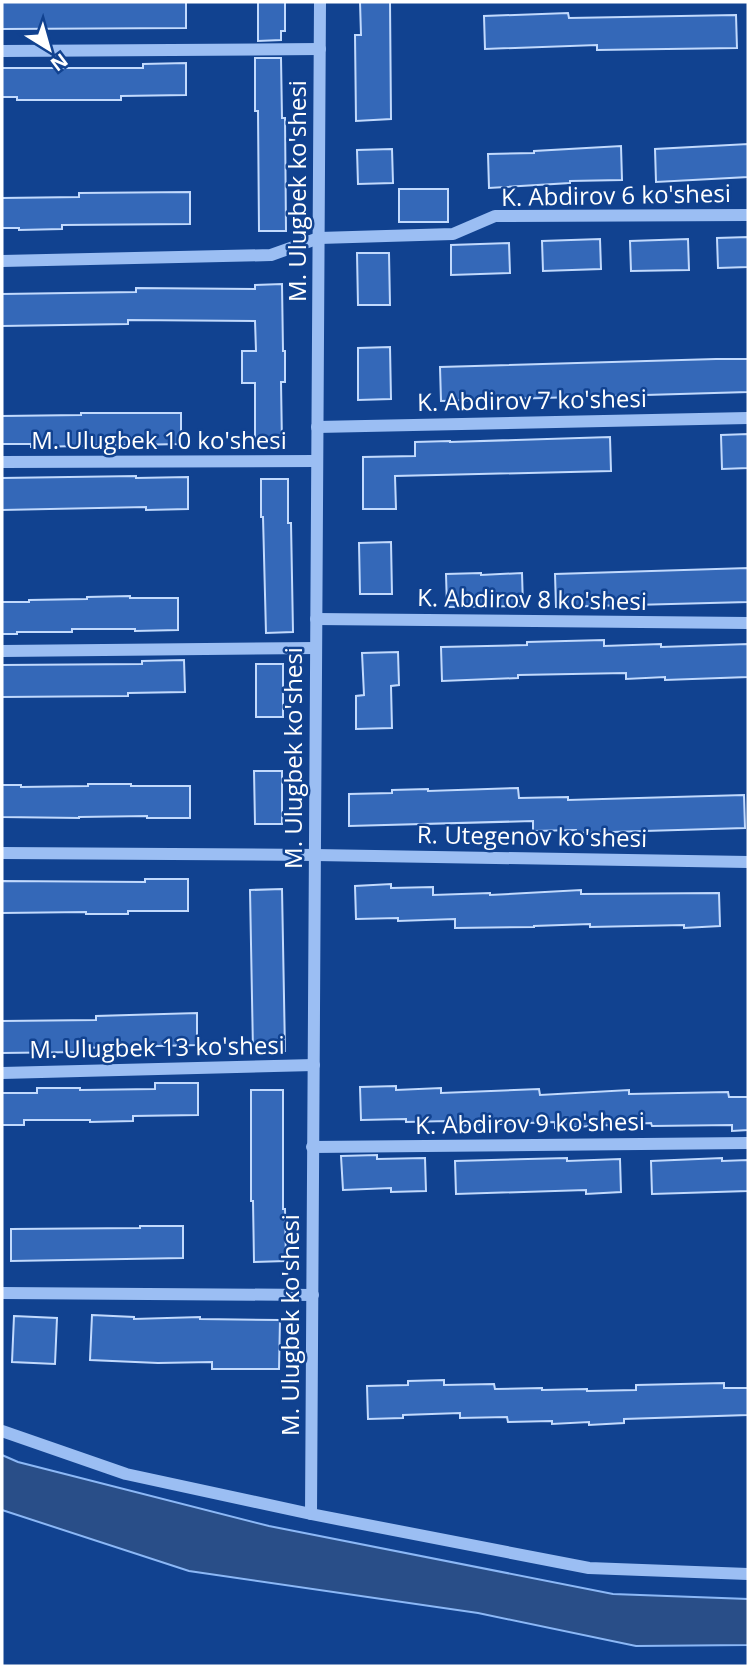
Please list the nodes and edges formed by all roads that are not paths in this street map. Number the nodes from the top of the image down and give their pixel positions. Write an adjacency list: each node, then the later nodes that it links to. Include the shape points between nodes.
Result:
1 (320, 2): 2 (street, M. Ulugbek ko'shesi)
2 (320, 49): 3 (street); 5 (street, M. Ulugbek ko'shesi)
3 (2, 51)
4 (748, 215): 5 (street, K. Abdirov 6 ko'shesi, via 495,216 453,234)
5 (318, 238): 6 (street, K. Abdirov 6 ko'shesi, via 271,255); 8 (street, M. Ulugbek ko'shesi)
6 (2, 261)
7 (748, 418): 8 (street, K. Abdirov 7 ko'shesi)
8 (317, 426): 9 (street, M. Ulugbek ko'shesi)
9 (316, 461): 10 (street, M. Ulugbek 10 ko'shesi); 11 (street, M. Ulugbek ko'shesi)
10 (2, 462)
11 (316, 619): 12 (street, K. Abdirov 8 ko'shesi); 13 (street, M. Ulugbek ko'shesi)
12 (748, 623)
13 (316, 648): 14 (street); 16 (street, M. Ulugbek ko'shesi)
14 (2, 651)
15 (2, 853): 16 (street, R. Utegenov ko'shesi)
16 (315, 855): 17 (street, R. Utegenov ko'shesi); 18 (street, M. Ulugbek ko'shesi)
17 (748, 862)
18 (314, 1065): 19 (street, M. Ulugbek 13 ko'shesi); 21 (street, M. Ulugbek ko'shesi)
19 (2, 1073)
20 (748, 1143): 21 (street, K. Abdirov 9 ko'shesi)
21 (312, 1147): 23 (street, M. Ulugbek ko'shesi)
22 (2, 1293): 23 (street)
23 (313, 1295): 25 (street, M. Ulugbek ko'shesi)
24 (2, 1431): 25 (street, via 126,1474)
25 (311, 1514): 26 (street, via 589,1568)
26 (748, 1574)

